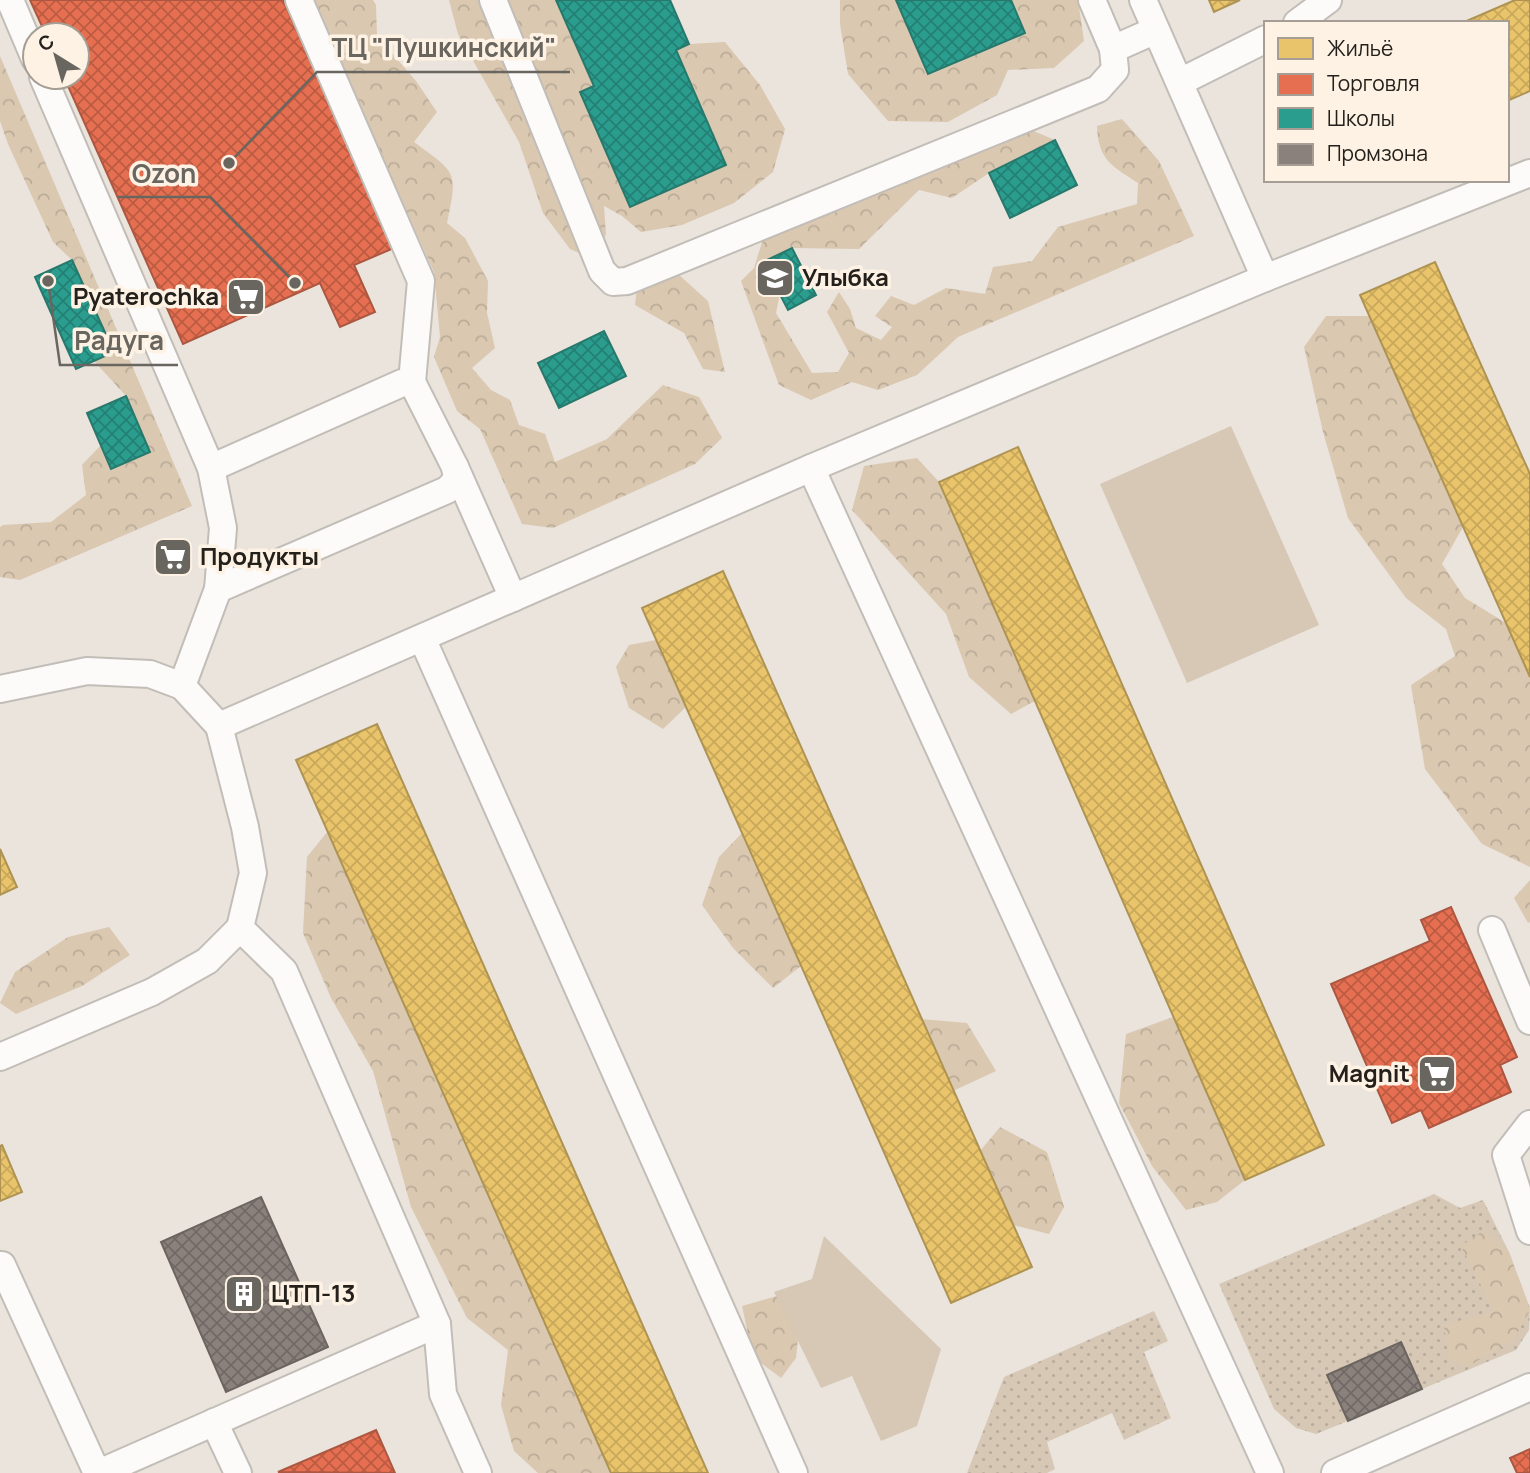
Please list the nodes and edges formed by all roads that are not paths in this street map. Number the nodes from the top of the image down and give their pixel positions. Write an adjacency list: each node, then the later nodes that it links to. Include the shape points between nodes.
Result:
1 (10, 0): 8 (lane)
2 (299, 0): 16 (lane, via 421,281)
3 (493, 0): 11 (lane, via 602,271 613,282 627,281 1098,89 1115,70)
4 (1092, 0): 11 (lane)
5 (1143, 0): 9 (lane)
6 (1328, 0): 7 (lane)
7 (1300, 21)
8 (21, 26)
9 (1156, 30): 11 (lane); 12 (lane)
10 (1264, 40): 12 (lane)
11 (1113, 49)
12 (1180, 82): 15 (lane)
13 (49, 91): 18 (lane)
14 (1529, 175): 15 (lane)
15 (1265, 278): 19 (lane)
16 (412, 382): 17 (lane); 18 (lane)
17 (455, 467): 20 (lane, via 457,480 447,490); 21 (lane)
18 (211, 468): 20 (lane, via 223,528)
19 (811, 468): 21 (lane); 40 (lane)
20 (218, 589): 24 (lane)
21 (513, 598): 22 (lane)
22 (422, 638): 25 (lane); 39 (lane)
23 (2, 682): 24 (lane, via 87,671 150,674)
24 (181, 686): 25 (lane)
25 (219, 726): 26 (lane, via 253,873)
26 (240, 928): 29 (lane, via 206,961 152,992); 33 (lane, via 284,971)
27 (1492, 930): 28 (lane)
28 (1530, 1021)
29 (0, 1057)
30 (1530, 1124): 31 (lane, via 1506,1155)
31 (1530, 1231)
32 (0, 1266): 36 (lane)
33 (437, 1324): 35 (lane); 38 (lane, via 443,1394)
34 (1530, 1387): 41 (lane)
35 (214, 1422): 36 (lane); 37 (lane)
36 (98, 1473)
37 (238, 1473)
38 (478, 1473)
39 (793, 1473)
40 (1270, 1473)
41 (1335, 1473)

